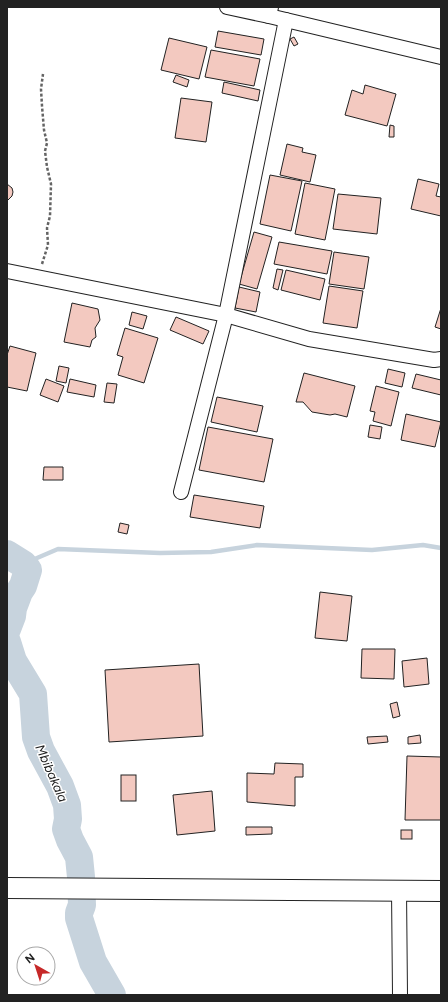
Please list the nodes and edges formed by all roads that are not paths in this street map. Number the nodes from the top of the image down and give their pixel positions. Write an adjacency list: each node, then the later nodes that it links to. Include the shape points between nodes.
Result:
1 (227, 7): 2 (street)
2 (270, 11): 3 (street)
3 (286, 20): 4 (street); 6 (street)
4 (441, 57)
5 (7, 271): 6 (street)
6 (226, 315): 7 (street, via 309,339 434,360); 8 (street)
7 (441, 359)
8 (181, 492)
9 (7, 888): 10 (main road)
10 (399, 890): 11 (main road); 12 (street)
11 (441, 891)
12 (400, 995)

